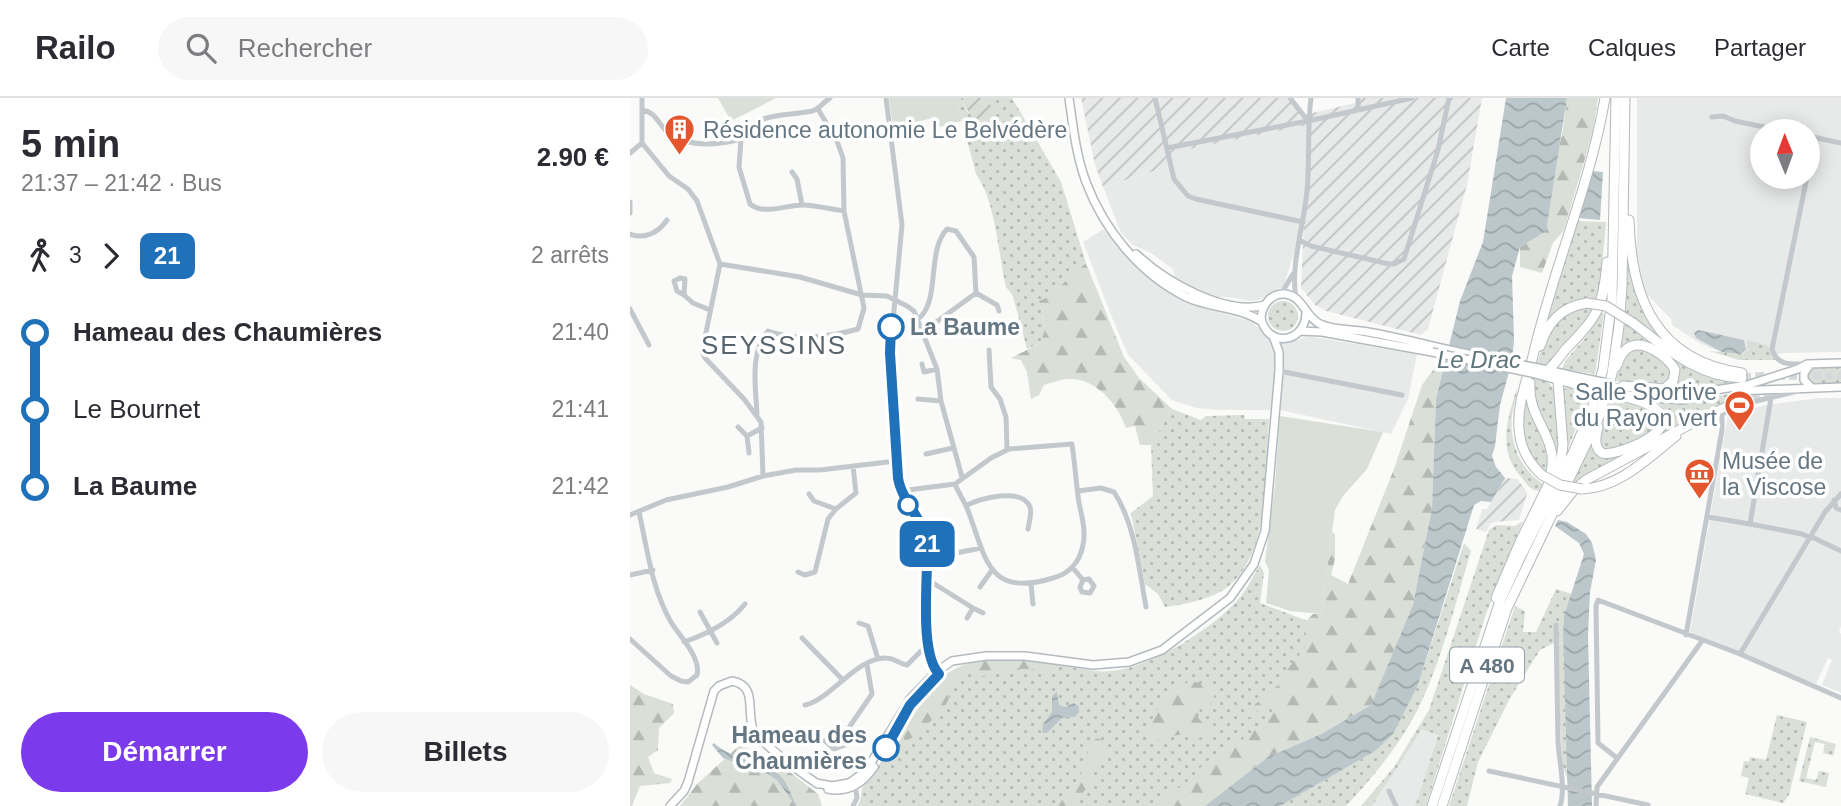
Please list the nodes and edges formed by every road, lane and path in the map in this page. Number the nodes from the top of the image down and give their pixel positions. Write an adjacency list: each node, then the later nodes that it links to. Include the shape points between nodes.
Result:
1 (642, 98): 15 (street)
2 (830, 98): 14 (street)
3 (886, 98): 45 (street, via 901,209)
4 (1069, 98): 37 (main road, via 1086,183)
5 (1156, 98): 24 (street)
6 (1290, 98): 18 (street)
7 (1311, 98): 18 (street)
8 (1358, 98): 16 (street)
9 (1412, 98): 16 (street)
10 (1449, 98): 38 (street, via 1404,259 1389,264)
11 (1605, 98): 85 (highway, bridge, via 1590,163 1539,326 1521,403 1521,443 1542,475 1560,485 1598,488 1619,479)
12 (1616, 98): 30 (highway)
13 (1625, 98): 27 (highway)
14 (818, 109): 20 (street, via 758,120); 32 (street, via 843,158)
15 (642, 110): 20 (street, via 652,113 669,134 698,144); 22 (street)
16 (1358, 110): 18 (street)
17 (1712, 117): 19 (street)
18 (1308, 121): 24 (street); 35 (street)
19 (1750, 124)
20 (741, 139): 31 (street, via 739,167 750,204 757,209)
21 (1820, 139): 23 (street)
22 (642, 143): 25 (street); 39 (street, via 696,201)
23 (1841, 143)
24 (1167, 148): 35 (street, via 1174,179 1192,198)
25 (630, 153)
26 (792, 172): 31 (street)
27 (1624, 181): 68 (highway, via 1621,300); 103 (highway, bridge, via 1632,267 1651,318 1686,353 1742,376 1696,367 1606,306 1587,303 1567,309 1549,324 1530,382 1531,406 1553,453)
28 (1804, 189): 62 (street, via 1772,349 1783,363)
29 (630, 202): 33 (street)
30 (1614, 204): 67 (highway, via 1599,309 1587,329); 103 (highway, via 1612,299 1603,369 1585,426)
31 (802, 205): 32 (street)
32 (844, 211): 43 (street)
33 (630, 214)
34 (667, 220): 36 (street, via 658,231 638,236)
35 (1303, 222): 38 (street)
36 (630, 233)
37 (1116, 235): 47 (main road, via 1176,284 1234,305); 53 (main road, via 1143,267 1174,290)
38 (1301, 241): 40 (street)
39 (720, 264): 43 (street, via 800,276); 49 (street)
40 (1294, 271): 44 (street); 46 (street)
41 (976, 293): 50 (street); 52 (street, via 974,257 956,231 947,229 940,239 927,310); 54 (street)
42 (684, 295): 49 (street)
43 (862, 295): 45 (street); 72 (street, via 859,329 802,337 768,331 759,342)
44 (1282, 295): 46 (main road); 47 (main road)
45 (895, 298): 52 (street); 93 (street, via 890,353)
46 (1296, 299): 51 (main road)
47 (1265, 305): 53 (main road)
48 (630, 309): 58 (street)
49 (710, 310): 78 (street, via 702,352)
50 (999, 311)
51 (1306, 313): 55 (main road); 60 (main road, via 1324,326 1383,335)
52 (918, 319): 54 (street)
53 (1262, 322): 56 (main road)
54 (924, 331): 65 (street)
55 (1301, 331): 57 (main road); 60 (main road)
56 (1273, 336): 57 (main road); 61 (main road)
57 (1288, 338): 61 (main road)
58 (649, 345)
59 (989, 350): 90 (street, via 991,387 1006,417)
60 (1433, 350): 67 (main road, bridge)
61 (1279, 352): 66 (main road)
62 (1810, 363): 63 (main road); 73 (main road, via 1804,373); 76 (main road, via 1747,385)
63 (1841, 363)
64 (922, 364): 65 (street, via 924,372)
65 (937, 369): 82 (street)
66 (1279, 371): 77 (street); 146 (main road, via 1265,531 1254,564 1230,598 1162,650 1129,663 1093,665 1025,656 972,658)
67 (1541, 371): 69 (main road); 70 (main road)
68 (1612, 374): 75 (highway, via 1622,354 1637,345 1662,356 1675,370 1673,381 1664,389); 84 (highway)
69 (1558, 381): 70 (highway); 103 (highway, via 1563,450)
70 (1582, 382): 74 (main road, bridge); 75 (highway, bridge)
71 (1841, 387): 73 (main road)
72 (754, 388): 78 (street); 83 (street)
73 (1809, 388): 75 (main road, via 1735,391 1682,400); 79 (street)
74 (1602, 390): 75 (highway, bridge)
75 (1622, 391): 76 (highway); 84 (highway, via 1657,407 1663,419 1659,430 1626,449 1606,454 1596,444)
76 (1659, 394)
77 (1402, 395)
78 (744, 398): 83 (street)
79 (1771, 398): 109 (street, via 1722,415); 110 (street)
80 (918, 399): 82 (street)
81 (1740, 400): 85 (highway)
82 (941, 401): 89 (street)
83 (757, 415): 87 (street)
84 (1599, 417): 103 (highway)
85 (1696, 421): 103 (highway)
86 (738, 427): 88 (street)
87 (762, 428): 88 (street); 95 (street)
88 (747, 436): 91 (street)
89 (953, 447): 92 (street); 96 (street)
90 (1007, 450): 96 (street); 99 (street, via 1072,444)
91 (749, 453)
92 (926, 454)
93 (896, 461): 94 (street); 98 (street)
94 (853, 466): 95 (street); 105 (street, via 856,493)
95 (763, 476): 107 (street, via 666,500)
96 (962, 477): 97 (street)
97 (955, 484): 98 (street); 104 (street)
98 (900, 491): 122 (street, via 927,539)
99 (1078, 491): 117 (street, via 1083,546); 128 (street, via 1101,488 1114,492 1121,502)
100 (809, 494): 105 (street)
101 (1841, 494): 102 (street)
102 (1834, 500): 106 (street); 113 (street)
103 (1552, 502): 111 (highway); 111 (highway)
104 (966, 506): 112 (street, via 991,496 1018,498 1031,509); 114 (street)
105 (836, 509): 120 (street, via 828,519 815,572)
106 (1841, 510)
107 (639, 512): 108 (street); 118 (street)
108 (630, 515)
109 (1708, 517): 110 (street); 136 (street)
110 (1751, 524): 113 (street)
111 (1536, 526): 161 (highway, via 1494,602); 162 (highway, A 480)
112 (1028, 529)
113 (1812, 537): 115 (street); 143 (street)
114 (981, 548): 116 (street); 119 (street)
115 (1841, 551)
116 (956, 553)
117 (1073, 568): 123 (street); 124 (street)
118 (653, 569): 121 (street); 140 (street, via 661,600)
119 (992, 570): 124 (street, via 1002,579); 125 (street)
120 (798, 572)
121 (630, 575)
122 (925, 578): 129 (street); 142 (street)
123 (1083, 580)
124 (1031, 584): 127 (street)
125 (980, 587)
126 (745, 604): 135 (street)
127 (1033, 604)
128 (1146, 607)
129 (973, 608): 131 (street); 132 (street)
130 (700, 612): 135 (street)
131 (983, 612)
132 (967, 618)
133 (859, 623): 144 (street, via 867,626)
134 (1556, 625): 154 (street)
135 (710, 632): 140 (street); 141 (street)
136 (1686, 635): 139 (street); 151 (street, via 1598,600 1598,743)
137 (803, 638): 147 (street)
138 (630, 639): 140 (street, via 671,676 685,682 695,678 698,668)
139 (1702, 641): 143 (street); 151 (street)
140 (684, 642)
141 (717, 643)
142 (929, 648): 144 (street, via 907,664); 146 (street)
143 (1740, 654): 148 (street)
144 (878, 659): 145 (street)
145 (867, 665): 147 (street); 150 (street, via 872,694 850,726 845,745 834,749)
146 (937, 673): 153 (main road, via 910,699)
147 (842, 679): 149 (street)
148 (1841, 698)
149 (805, 705)
150 (825, 741)
151 (1617, 758): 156 (street)
152 (1489, 771): 154 (street)
153 (855, 783): 158 (main road, via 816,783 758,736 751,722 749,694 740,683 727,682 714,691 688,782); 159 (street)
154 (1563, 788): 156 (street); 163 (street)
155 (1389, 791): 160 (street)
156 (1594, 793): 157 (street); 164 (street)
157 (1648, 805)
158 (670, 806)
159 (853, 806)
160 (1396, 806)
161 (1432, 806)
162 (1442, 806)
163 (1560, 806)
164 (1596, 806)

